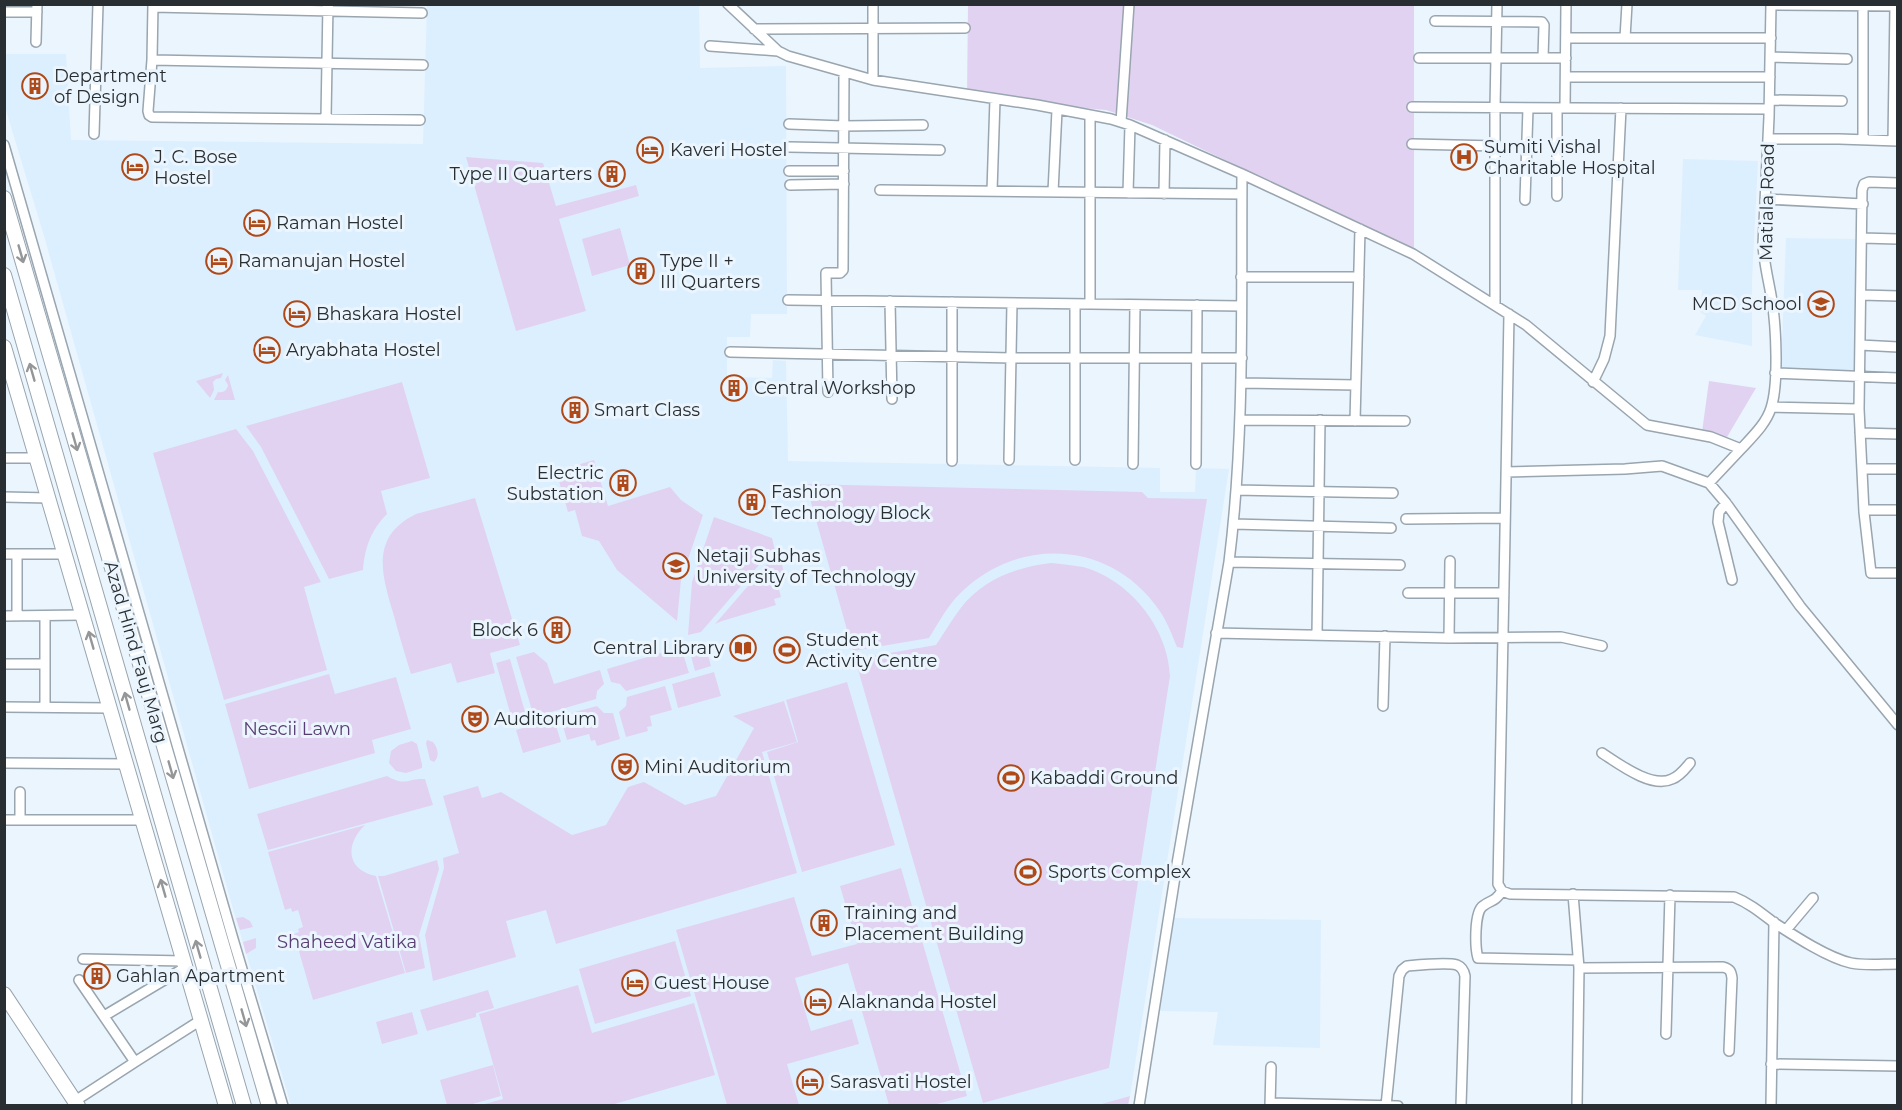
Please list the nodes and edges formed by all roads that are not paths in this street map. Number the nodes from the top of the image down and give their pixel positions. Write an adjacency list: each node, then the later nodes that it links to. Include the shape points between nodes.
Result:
1 (98, 4): 56 (street)
2 (728, 4): 20 (street)
3 (873, 4): 18 (street)
4 (1129, 4): 52 (street)
5 (1497, 4): 17 (street)
6 (1566, 4): 21 (street)
7 (1627, 4): 22 (street)
8 (1771, 5): 10 (street); 23 (street, Matiala Road)
9 (153, 6): 13 (street); 33 (street)
10 (1863, 6): 11 (street); 59 (street)
11 (1896, 6): 60 (street)
12 (37, 8): 14 (street); 24 (street)
13 (328, 8): 15 (street); 34 (street)
14 (4, 12)
15 (422, 13)
16 (1435, 21): 17 (street)
17 (1497, 22): 29 (street); 30 (street, via 1542,22)
18 (873, 28): 19 (street); 20 (street); 39 (street)
19 (965, 28)
20 (754, 29): 26 (street)
21 (1566, 38): 22 (street); 31 (street)
22 (1624, 38): 23 (street)
23 (1771, 38): 27 (street, Matiala Road)
24 (36, 42)
25 (710, 46): 26 (street)
26 (778, 51): 36 (street)
27 (1770, 57): 32 (street); 38 (street, Matiala Road)
28 (1419, 58): 29 (street)
29 (1496, 58): 30 (street); 44 (street)
30 (1543, 58): 31 (street)
31 (1566, 58): 37 (street)
32 (1847, 59)
33 (152, 60): 34 (street); 50 (street, via 148,111 152,117)
34 (327, 63): 35 (street); 50 (street)
35 (423, 65)
36 (844, 72): 39 (street); 55 (street)
37 (1566, 77): 38 (street); 46 (street)
38 (1770, 77): 42 (street, Matiala Road)
39 (873, 80): 40 (street)
40 (995, 99): 48 (street); 74 (street)
41 (1842, 101): 42 (street)
42 (1769, 105): 47 (street); 58 (street, Matiala Road)
43 (1412, 107): 44 (street)
44 (1495, 108): 45 (street); 63 (street)
45 (1528, 108): 46 (street); 83 (street)
46 (1561, 108): 47 (street); 80 (street)
47 (1621, 108): 120 (street, via 1610,336)
48 (1057, 110): 49 (street); 75 (street)
49 (1090, 116): 52 (street); 76 (street)
50 (326, 118): 51 (street)
51 (420, 120)
52 (1125, 123): 57 (street); 77 (street)
53 (789, 124): 55 (street)
54 (923, 125): 55 (street)
55 (844, 126): 65 (street)
56 (94, 134)
57 (1165, 140): 69 (street); 78 (street)
58 (1768, 140): 59 (street); 82 (street, Matiala Road)
59 (1863, 140): 60 (street)
60 (1895, 141)
61 (1412, 144): 63 (street)
62 (4, 145): 224 (street)
63 (1496, 146): 102 (street)
64 (789, 147): 65 (street)
65 (844, 148): 66 (street); 68 (street)
66 (940, 150)
67 (789, 171): 68 (street)
68 (844, 171): 71 (street)
69 (1242, 174): 79 (street); 85 (street)
70 (1898, 183): 84 (street, via 1866,182)
71 (844, 184): 72 (street); 94 (street, via 843,270 826,273)
72 (790, 185)
73 (880, 190): 74 (street)
74 (992, 191): 75 (street)
75 (1053, 192): 76 (street)
76 (1090, 193): 77 (street); 99 (street)
77 (1128, 193): 78 (street)
78 (1164, 194): 79 (street)
79 (1242, 194): 89 (street)
80 (1557, 196)
81 (4, 198): 223 (main road, Azad Hind Fauj Marg, one-way to 223)
82 (1766, 199): 84 (street); 117 (street, Matiala Road, via 1764,254 1774,313)
83 (1525, 200)
84 (1863, 204): 86 (street)
85 (1360, 229): 90 (street); 102 (street, via 1413,254)
86 (1862, 238): 87 (street); 91 (street)
87 (1898, 239)
88 (4, 275): 151 (main road, Azad Hind Fauj Marg, one-way to 88)
89 (1241, 277): 90 (street); 103 (street)
90 (1359, 277): 122 (street)
91 (1861, 295): 92 (street); 105 (street)
92 (1898, 296)
93 (788, 300): 94 (street)
94 (827, 301): 95 (street); 109 (street)
95 (890, 302): 96 (street); 110 (street)
96 (952, 302): 97 (street); 111 (street)
97 (1012, 303): 98 (street); 112 (street)
98 (1076, 304): 99 (street); 113 (street)
99 (1090, 304): 100 (street)
100 (1135, 304): 101 (street); 114 (street)
101 (1197, 305): 103 (street); 115 (street)
102 (1495, 305): 104 (street)
103 (1241, 306): 116 (street)
104 (1509, 314): 120 (street); 143 (street)
105 (1860, 345): 107 (street); 118 (street)
106 (4, 347): 135 (main road)
107 (1898, 347)
108 (730, 352): 109 (street)
109 (828, 353): 110 (street); 123 (street)
110 (891, 355): 111 (street); 124 (street)
111 (952, 356): 112 (street); 138 (street)
112 (1012, 357): 113 (street); 136 (street)
113 (1075, 358): 114 (street); 137 (street)
114 (1134, 358): 115 (street); 139 (street)
115 (1197, 358): 116 (street); 140 (street)
116 (1242, 358): 121 (street)
117 (1775, 373): 118 (street); 125 (street, Matiala Road)
118 (1860, 377): 119 (street); 126 (street)
119 (1898, 378)
120 (1593, 382): 133 (street, via 1647,425 1711,437)
121 (1241, 383): 122 (street); 127 (street)
122 (1356, 385): 129 (street)
123 (828, 392)
124 (892, 399)
125 (1772, 407): 126 (street); 133 (street, via 1765,422)
126 (1859, 409): 131 (street)
127 (1240, 420): 128 (street); 145 (street)
128 (1320, 420): 129 (street); 146 (street)
129 (1355, 421): 130 (street)
130 (1405, 421)
131 (1860, 434): 132 (street); 141 (street)
132 (1898, 434)
133 (1741, 449): 144 (street)
134 (4, 458): 135 (street)
135 (37, 458): 149 (main road)
136 (1009, 460)
137 (1075, 460)
138 (952, 461)
139 (1133, 464)
140 (1196, 464)
141 (1862, 469): 142 (street); 152 (street)
142 (1898, 469)
143 (1506, 472): 144 (street, via 1662,466); 155 (street)
144 (1709, 483): 150 (street)
145 (1236, 490): 146 (street); 157 (street)
146 (1320, 491): 147 (street); 158 (street)
147 (1393, 493)
148 (4, 497): 149 (street)
149 (49, 498): 154 (main road)
150 (1726, 503): 168 (street, via 1718,522); 188 (street, via 1800,606)
151 (72, 509): 154 (main road); 222 (main road, Azad Hind Fauj Marg, one-way to 151)
152 (1864, 510): 153 (street); 167 (street, via 1871,573)
153 (1898, 510)
154 (53, 514): 162 (main road)
155 (1505, 518): 156 (street); 171 (street)
156 (1406, 519)
157 (1233, 524): 158 (street); 164 (street)
158 (1319, 527): 159 (street); 165 (street)
159 (1391, 528)
160 (4, 554): 161 (street)
161 (17, 554): 162 (street); 174 (street)
162 (65, 554): 172 (main road)
163 (1450, 561): 170 (street)
164 (1229, 562): 165 (street); 176 (street)
165 (1318, 564): 166 (street); 177 (street)
166 (1400, 566)
167 (1898, 573)
168 (1732, 580)
169 (1408, 593): 170 (street)
170 (1449, 593): 171 (street); 179 (street)
171 (1504, 593): 180 (street)
172 (83, 615): 175 (street); 187 (main road, one-way to 172)
173 (4, 616): 174 (street)
174 (17, 616): 175 (street)
175 (45, 616): 182 (street)
176 (1215, 633): 177 (street); 225 (street)
177 (1317, 635): 178 (street)
178 (1385, 636): 179 (street); 184 (street)
179 (1449, 638): 180 (street)
180 (1504, 638): 181 (street, via 1561,637); 197 (street, via 1498,884)
181 (1602, 646)
182 (45, 663): 183 (street); 186 (street)
183 (4, 664)
184 (1383, 706)
185 (4, 707): 186 (street)
186 (45, 707): 187 (street)
187 (110, 708): 192 (main road)
188 (1898, 725)
189 (1602, 753): 191 (street, via 1638,775 1660,781 1671,781)
190 (4, 763): 192 (street)
191 (1690, 763)
192 (126, 764): 196 (main road)
193 (20, 792): 195 (street)
194 (4, 820): 195 (street)
195 (20, 820): 196 (street)
196 (143, 820): 204 (main road, one-way to 196)
197 (1502, 891): 198 (street); 205 (street, via 1477,914 1478,958)
198 (1573, 894): 199 (street); 205 (street)
199 (1670, 895): 201 (street, via 1734,897); 207 (street)
200 (1812, 898): 202 (street)
201 (1774, 922): 202 (street); 215 (street)
202 (1786, 930): 206 (street, via 1832,957 1851,963)
203 (82, 959): 204 (street)
204 (185, 964): 210 (street); 211 (main road)
205 (1578, 964): 207 (street); 228 (street)
206 (1898, 964)
207 (1667, 968): 212 (street); 213 (street, via 1729,969)
208 (79, 980): 210 (street)
209 (6, 997): 218 (main road)
210 (104, 1016): 214 (street)
211 (201, 1020): 214 (street); 221 (main road)
212 (1666, 1034)
213 (1729, 1051)
214 (135, 1062): 218 (street)
215 (1771, 1064): 216 (street); 229 (street)
216 (1898, 1066)
217 (1271, 1067): 219 (street)
218 (76, 1103)
219 (1270, 1104): 220 (street)
220 (1386, 1105): 226 (street); 227 (street, via 1402,969 1457,965 1465,976)
221 (226, 1106)
222 (244, 1106)
223 (269, 1106)
224 (283, 1106)
225 (1139, 1106)
226 (1398, 1106)
227 (1461, 1106)
228 (1577, 1106)
229 (1771, 1106)

